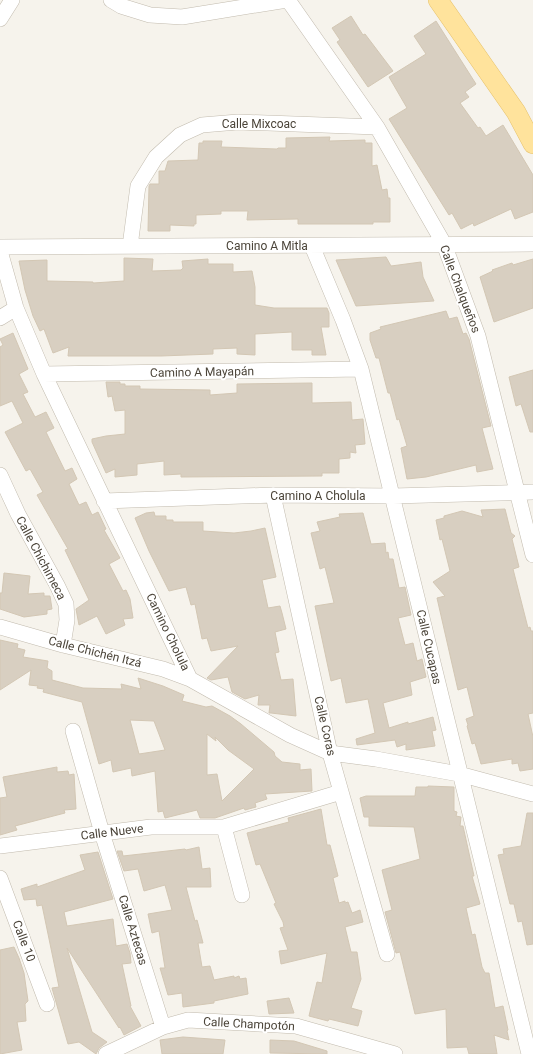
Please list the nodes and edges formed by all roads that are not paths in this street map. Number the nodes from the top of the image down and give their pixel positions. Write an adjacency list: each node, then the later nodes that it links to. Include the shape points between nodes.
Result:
1 (12, 0): 5 (street)
2 (111, 0): 3 (street, via 150,15 182,16)
3 (288, 0): 6 (street, Calle Chalqueños)
4 (438, 0): 7 (main road, via 516,112)
5 (0, 18)
6 (377, 127): 8 (street, Calle Chalqueños); 11 (street, Calle Mixcoac, via 238,122 202,125 180,135 156,157 138,186)
7 (533, 144)
8 (444, 244): 9 (street, Camino A Mitla); 12 (street, Camino A Mitla); 19 (street, Calle Chalqueños, via 478,336)
9 (533, 244)
10 (0, 246): 11 (street, Camino A Mitla)
11 (130, 246): 12 (street, Camino A Mitla)
12 (312, 246): 16 (street, Calle Cucapas)
13 (0, 251): 14 (street, Camino Cholula)
14 (16, 308): 15 (street); 17 (street, Camino Cholula)
15 (0, 318)
16 (361, 369): 17 (street, Camino A Mayapán); 21 (street, Calle Cucapas)
17 (44, 374): 22 (street, Camino Cholula)
18 (0, 476): 25 (street, Calle Chichimeca, via 66,604)
19 (526, 493): 21 (street, Camino A Cholula); 23 (street, Calle Chalqueños)
20 (273, 495): 21 (street, Camino A Cholula); 22 (street, Camino A Cholula); 28 (street, Calle Coras)
21 (393, 496): 29 (street, Calle Cucapas)
22 (104, 501): 26 (street, Camino Cholula)
23 (533, 555)
24 (0, 627): 25 (street, Calle Chichén Itzá)
25 (63, 645): 26 (street, Calle Chichén Itzá, via 163,669)
26 (190, 679): 28 (street, Camino Cholula, via 275,727)
27 (73, 731): 33 (street, Calle Aztecas)
28 (330, 753): 29 (street, Camino Cholula); 30 (street, Calle Coras)
29 (460, 774): 31 (street, Camino Cholula); 42 (street, Calle Cucapas)
30 (341, 792): 32 (street, Calle Nueve); 37 (street, Calle Coras)
31 (533, 794)
32 (224, 827): 33 (street, Calle Nueve, via 151,827); 36 (street)
33 (102, 834): 34 (street, Calle Nueve); 39 (street, Calle Aztecas)
34 (0, 846)
35 (0, 878): 38 (street, Calle 10)
36 (242, 895)
37 (387, 954)
38 (47, 1004)
39 (163, 1027): 40 (street, Calle Champotón); 41 (street, Calle Champotón, via 188,1020 296,1026)
40 (106, 1054)
41 (395, 1054)
42 (529, 1054)

